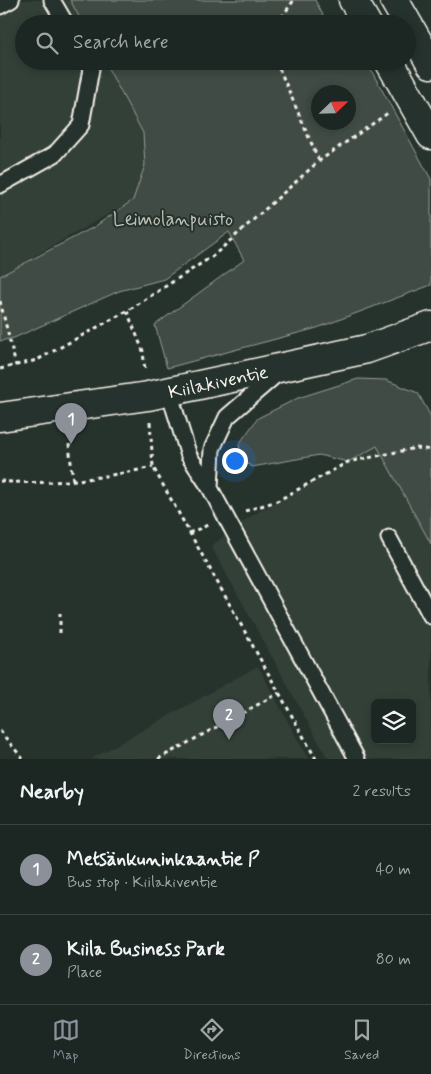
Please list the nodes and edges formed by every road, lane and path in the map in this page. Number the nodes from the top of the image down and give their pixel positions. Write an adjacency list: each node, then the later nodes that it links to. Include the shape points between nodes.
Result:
1 (11, 0): 6 (lane)
2 (52, 0): 7 (lane)
3 (294, 0): 8 (path)
4 (353, 0): 9 (street)
5 (394, 0): 10 (street)
6 (0, 6)
7 (61, 15)
8 (283, 15)
9 (362, 15)
10 (403, 15)
11 (416, 38): 12 (street)
12 (431, 64)
13 (91, 70): 19 (lane, via 80,125 55,154)
14 (280, 70): 18 (path)
15 (393, 70): 17 (street)
16 (388, 112): 18 (path)
17 (431, 135)
18 (319, 161): 21 (path, via 213,256)
19 (0, 185)
20 (0, 302): 23 (path)
21 (127, 310): 23 (path, via 38,360); 26 (path)
22 (431, 326): 24 (street, Kiilakiventie, via 367,349)
23 (16, 366): 25 (path)
24 (283, 368): 26 (street, Kiilakiventie); 33 (lane, via 227,417 212,449)
25 (0, 369)
26 (159, 394): 27 (street, Kiilakiventie); 30 (path); 33 (lane, via 189,456)
27 (0, 417)
28 (69, 444): 32 (path)
29 (431, 450): 34 (path, via 416,448 348,462 277,502)
30 (152, 467): 32 (path); 35 (path)
31 (0, 481): 32 (path, via 30,484)
32 (73, 481)
33 (210, 488): 34 (lane)
34 (225, 517): 35 (path); 45 (lane)
35 (189, 534): 40 (path)
36 (389, 538): 38 (lane)
37 (60, 613): 39 (path)
38 (431, 616)
39 (60, 633)
40 (279, 693): 43 (path); 44 (path)
41 (0, 731): 42 (path)
42 (23, 759)
43 (158, 759)
44 (316, 759)
45 (357, 759)

